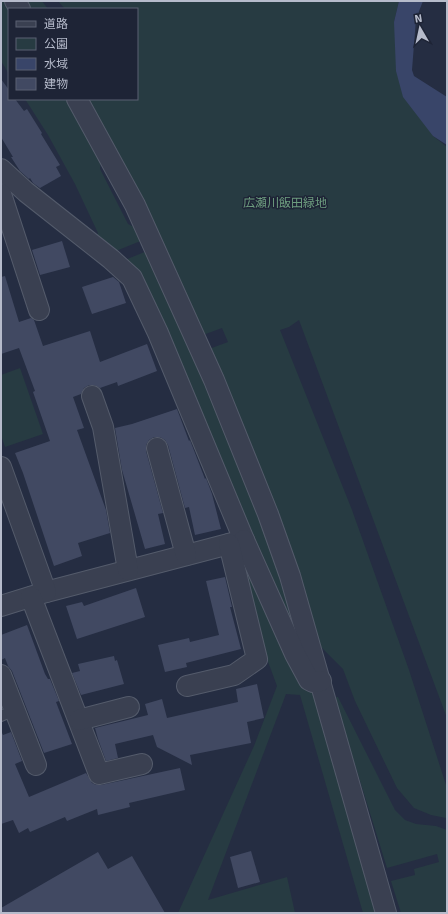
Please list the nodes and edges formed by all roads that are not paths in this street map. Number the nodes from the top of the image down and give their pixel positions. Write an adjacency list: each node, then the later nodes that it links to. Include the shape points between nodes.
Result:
1 (78, 100): 14 (street, via 135,205 214,380 290,576)
2 (1, 170): 8 (street, via 132,278 162,340)
3 (1, 194): 4 (street)
4 (39, 310)
5 (92, 396): 10 (street, via 103,427)
6 (157, 448): 9 (street)
7 (1, 467): 11 (street)
8 (236, 542): 9 (street); 14 (street, via 309,680); 15 (street, via 257,659 234,675)
9 (186, 555): 10 (street)
10 (128, 570): 11 (street)
11 (38, 594): 12 (street); 18 (street)
12 (1, 606)
13 (1, 675): 17 (street)
14 (320, 681): 21 (street)
15 (186, 686)
16 (129, 707): 18 (street)
17 (8, 713): 20 (street)
18 (79, 720): 19 (street, via 99,774)
19 (142, 764)
20 (36, 765)
21 (386, 913)

